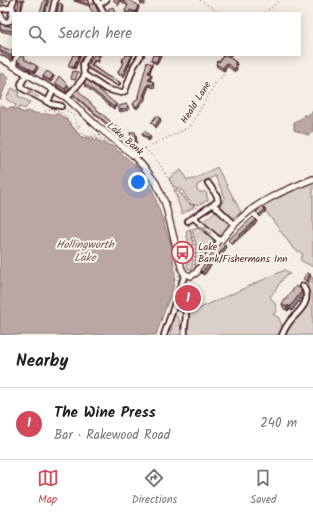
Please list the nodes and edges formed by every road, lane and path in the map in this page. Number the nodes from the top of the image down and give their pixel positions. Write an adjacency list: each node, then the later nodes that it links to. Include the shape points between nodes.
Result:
1 (14, 0): 7 (street)
2 (55, 0): 9 (street)
3 (106, 0): 6 (street)
4 (200, 0): 11 (path)
5 (280, 0): 12 (path)
6 (98, 2): 10 (street)
7 (12, 7): 8 (street); 8 (street, via 10,21 4,22)
8 (0, 11)
9 (52, 12)
10 (103, 12)
11 (218, 12)
12 (266, 12)
13 (18, 56): 19 (street)
14 (87, 56): 22 (street, via 83,64)
15 (141, 56): 22 (street, via 125,90 121,93 106,89)
16 (232, 56): 18 (path)
17 (0, 58): 19 (main road, Lake Bank)
18 (232, 61)
19 (13, 65): 21 (main road, Lake Bank)
20 (229, 66): 36 (path, Heald Lane, via 216,82 190,127 182,133)
21 (27, 73): 23 (main road, Lake Bank); 25 (street, one-way to 21, via 22,88 21,84)
22 (85, 75): 24 (street)
23 (54, 89): 24 (main road, Lake Bank); 25 (street)
24 (67, 98): 47 (main road, Lake Bank, via 133,155 156,183 165,204)
25 (46, 101): 26 (street)
26 (61, 106): 29 (path, via 74,116)
27 (45, 111): 30 (path, via 62,112)
28 (82, 123): 29 (path)
29 (79, 126): 30 (path)
30 (78, 132): 31 (path)
31 (79, 134): 33 (path); 34 (path, via 86,139)
32 (104, 135): 33 (path)
33 (86, 137): 34 (path)
34 (102, 138): 35 (path)
35 (112, 144)
36 (145, 148): 37 (path, Heald Lane); 41 (path, via 159,163 173,187 180,191 190,204 196,206)
37 (136, 154)
38 (313, 179): 43 (main road, via 254,207)
39 (208, 183): 40 (street, via 217,196 218,201)
40 (214, 205): 41 (street); 43 (street)
41 (194, 218): 42 (street); 44 (street, one-way to 41)
42 (188, 221): 46 (path, via 195,244)
43 (234, 224): 44 (main road)
44 (220, 240): 46 (main road)
45 (179, 271): 49 (path)
46 (196, 273): 47 (main road, via 191,276)
47 (185, 274): 49 (street)
48 (303, 286): 53 (street, via 307,294 306,303 289,322)
49 (180, 290): 50 (street)
50 (175, 306): 51 (street); 52 (street, via 185,310)
51 (164, 335)
52 (185, 335)
53 (282, 335)

